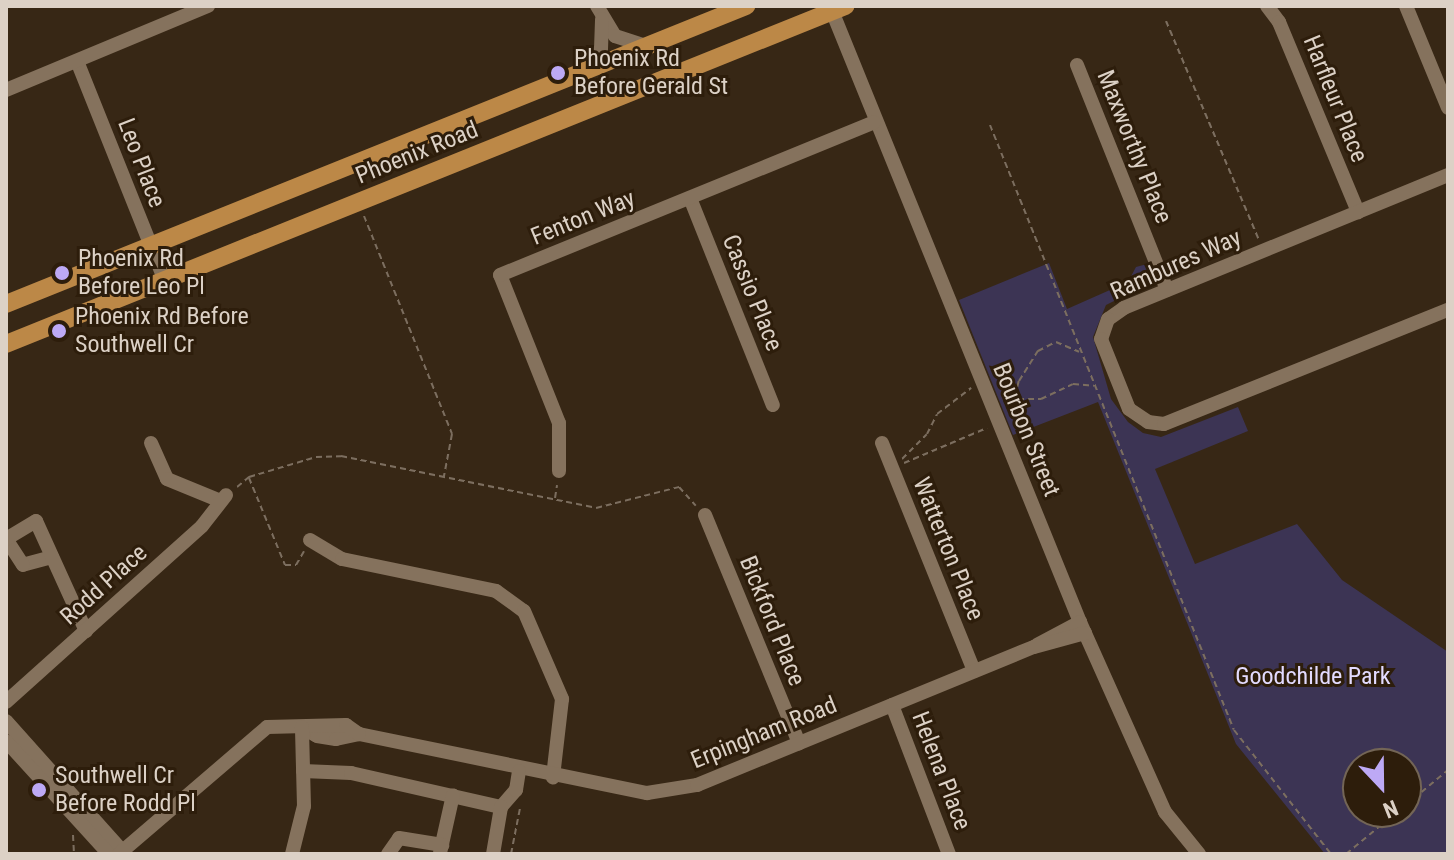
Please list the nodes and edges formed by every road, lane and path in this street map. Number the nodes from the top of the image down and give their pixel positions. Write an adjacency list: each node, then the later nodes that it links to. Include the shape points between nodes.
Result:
1 (167, 6): 8 (street)
2 (208, 6): 8 (street)
3 (746, 6): 10 (main road, Phoenix Road)
4 (1267, 6): 21 (street, Harfleur Place, via 1279,22)
5 (1406, 6): 15 (street)
6 (838, 9): 16 (street, Bourbon Street); 24 (main road, Phoenix Road)
7 (599, 12): 10 (street, via 622,41); 13 (street, via 601,49)
8 (173, 21): 11 (street)
9 (1166, 21): 23 (path)
10 (646, 46): 13 (main road, Phoenix Road)
11 (77, 61): 14 (street); 22 (street, Leo Place)
12 (1077, 65): 25 (street, Maxworthy Place)
13 (588, 69): 22 (main road, Phoenix Road)
14 (6, 90)
15 (1448, 108)
16 (874, 122): 19 (street, Fenton Way); 31 (street, Bourbon Street)
17 (990, 125): 29 (path)
18 (1448, 175): 21 (street, Rambures Way)
19 (690, 198): 34 (street, Cassio Place); 39 (street, Fenton Way, via 500,275 559,423)
20 (362, 211): 41 (path, via 452,434)
21 (1358, 212): 23 (street, Rambures Way)
22 (150, 246): 24 (street, Leo Place); 26 (main road, Phoenix Road)
23 (1263, 251): 25 (street, Rambures Way)
24 (165, 281): 28 (main road, Phoenix Road)
25 (1167, 290): 30 (street, Rambures Way, via 1108,319 1101,339)
26 (6, 304)
27 (1448, 310): 30 (street, Rambures Way, via 1164,424 1148,422 1129,409)
28 (6, 344)
29 (1082, 353): 30 (path); 32 (path); 33 (path, via 1056,342 1038,351 1019,381)
30 (1106, 356)
31 (984, 383): 35 (street, Bourbon Street); 38 (path, via 954,397 916,448)
32 (1095, 385): 33 (path, via 1073,384 1049,397); 72 (path, via 1241,743)
33 (1018, 399): 35 (path, via 1009,417)
34 (773, 405)
35 (999, 423): 38 (path); 46 (street, Bourbon Street)
36 (151, 443): 42 (street, via 167,479)
37 (882, 443): 38 (street, Watterton Place)
38 (892, 468): 48 (street, Watterton Place)
39 (559, 471)
40 (249, 477): 41 (path, via 316,457 341,456); 42 (path); 44 (path, via 285,565 296,565)
41 (444, 477): 43 (path, via 596,508 679,487)
42 (224, 498): 47 (street, Rodd Place, via 202,526)
43 (705, 515): 54 (street, Bickford Place)
44 (310, 540): 58 (street, via 342,559 496,591 524,611 562,699)
45 (52, 557): 47 (street)
46 (1082, 628): 48 (street, Erpingham Road); 71 (street, Bourbon Street, via 1165,812)
47 (86, 631): 49 (street, Rodd Place)
48 (974, 671): 50 (street, Erpingham Road)
49 (6, 702)
50 (892, 705): 54 (street, Erpingham Road); 70 (street, Helena Place)
51 (6, 721): 65 (street)
52 (302, 727): 56 (street); 57 (street, Erpingham Road, via 336,739 359,734); 65 (street, Erpingham Road, via 267,727)
53 (6, 741): 65 (street)
54 (799, 743): 58 (street, Erpingham Road, via 697,785 647,793)
55 (1448, 770): 59 (path)
56 (303, 771): 60 (street, via 351,773); 66 (street, via 304,806)
57 (519, 771): 58 (street, Erpingham Road); 62 (street, via 516,790)
58 (553, 777)
59 (1422, 792)
60 (453, 795): 62 (street); 64 (street)
61 (522, 799): 69 (path)
62 (501, 807): 68 (street)
63 (1378, 828): 73 (path)
64 (441, 849): 67 (street, via 399,838)
65 (119, 853)
66 (292, 854)
67 (388, 854)
68 (493, 854)
69 (511, 854)
70 (949, 854)
71 (1199, 854)
72 (1331, 854)
73 (1346, 854)

